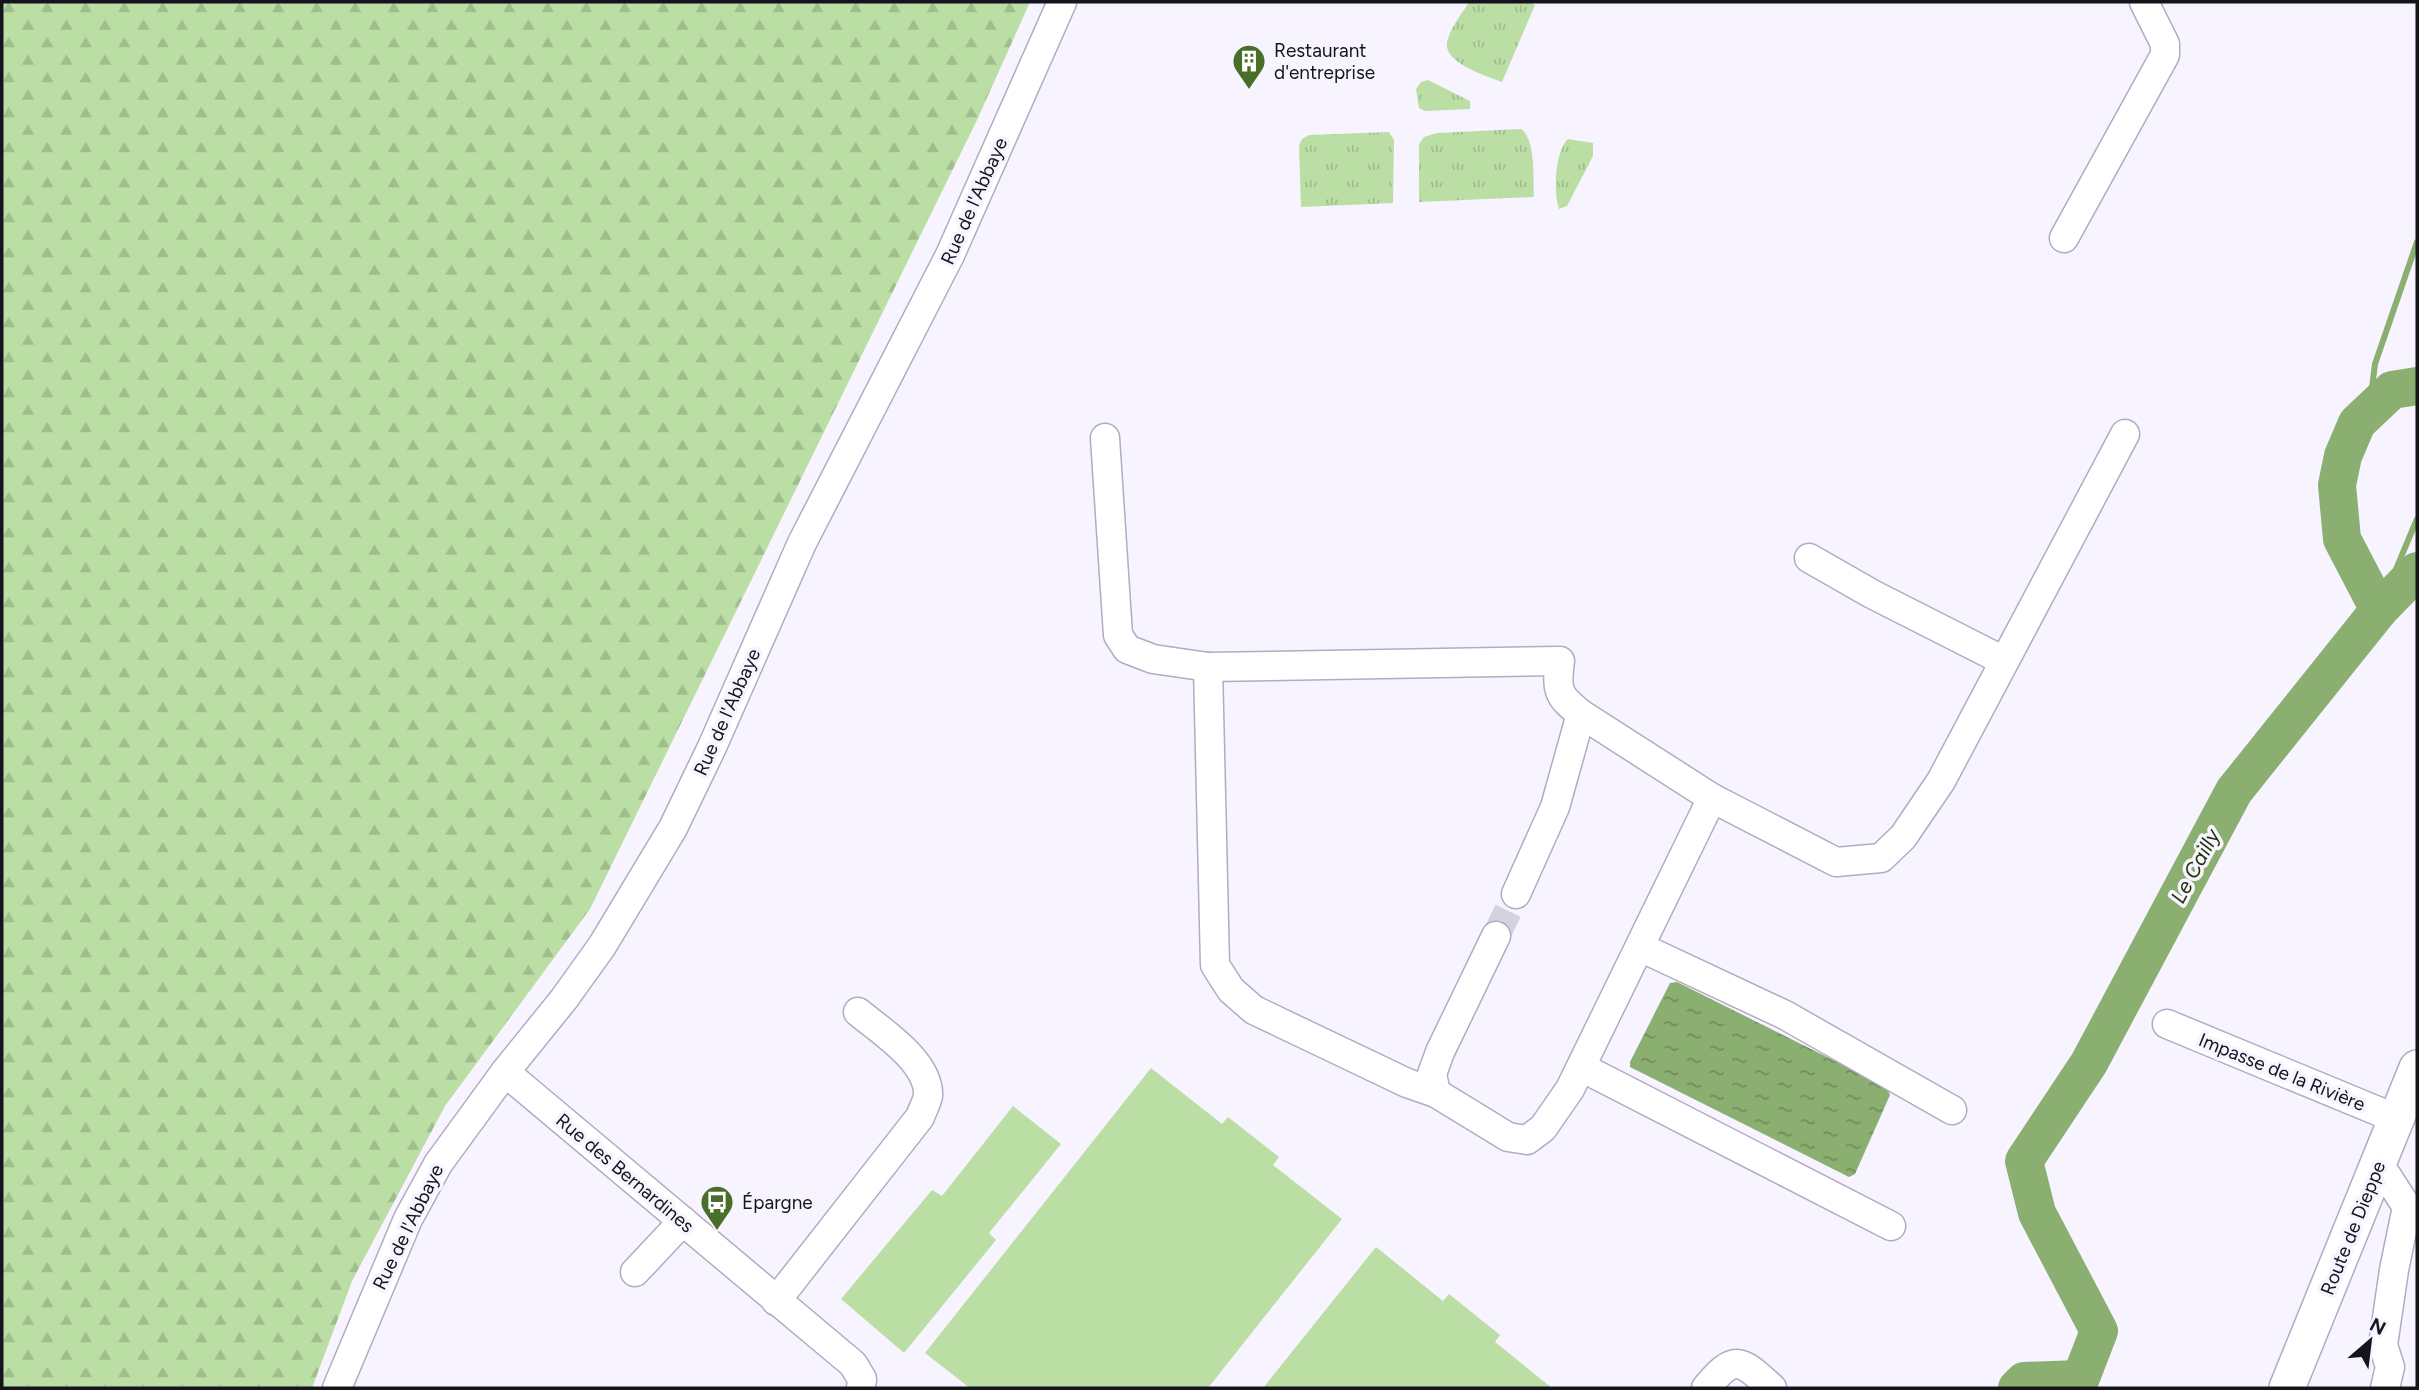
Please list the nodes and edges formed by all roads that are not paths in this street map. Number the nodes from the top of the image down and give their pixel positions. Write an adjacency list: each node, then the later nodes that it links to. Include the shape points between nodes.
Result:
1 (1062, 2): 17 (street, Rue de l'Abbaye, via 950,255 803,542 673,828 602,946)
2 (2144, 2): 3 (street, via 2165,44 2165,55)
3 (2064, 238)
4 (2124, 434): 7 (street)
5 (1105, 438): 8 (street, via 1118,635 1127,649 1153,659)
6 (1809, 558): 7 (street)
7 (2004, 661): 10 (street, via 1923,810 1881,858 1836,862)
8 (1208, 667): 9 (street, via 1560,661 1562,699); 19 (street, via 1215,965 1231,990 1254,1010)
9 (1581, 714): 10 (street); 11 (street, via 1555,807)
10 (1712, 798): 13 (street)
11 (1516, 894)
12 (1496, 936): 19 (street, via 1440,1052 1432,1074)
13 (1640, 947): 16 (street); 20 (street, via 1785,1015)
14 (858, 1012): 26 (street, via 907,1053 922,1073 928,1096 920,1117)
15 (2167, 1024): 21 (street, Impasse de la Rivière)
16 (1581, 1067): 19 (street, via 1543,1128 1527,1140 1508,1137); 24 (street)
17 (505, 1072): 23 (street, Rue des Bernardines); 27 (street, Rue de l'Abbaye, via 438,1164 408,1219)
18 (2416, 1076): 21 (main road, Route de Dieppe)
19 (1436, 1093)
20 (1952, 1110)
21 (2398, 1119): 22 (main road, Route de Dieppe)
22 (2376, 1170): 31 (main road, Route de Dieppe); 32 (street, via 2387,1176 2407,1207 2383,1345 2390,1367)
23 (682, 1221): 25 (street); 26 (street, Rue des Bernardines)
24 (1891, 1226)
25 (635, 1272)
26 (776, 1301): 28 (street, Rue des Bernardines, via 852,1364 862,1379)
27 (337, 1388)
28 (861, 1388)
29 (1706, 1388): 30 (street, via 1723,1367 1732,1364 1752,1371)
30 (1772, 1388)
31 (2287, 1388)
32 (2385, 1388)

